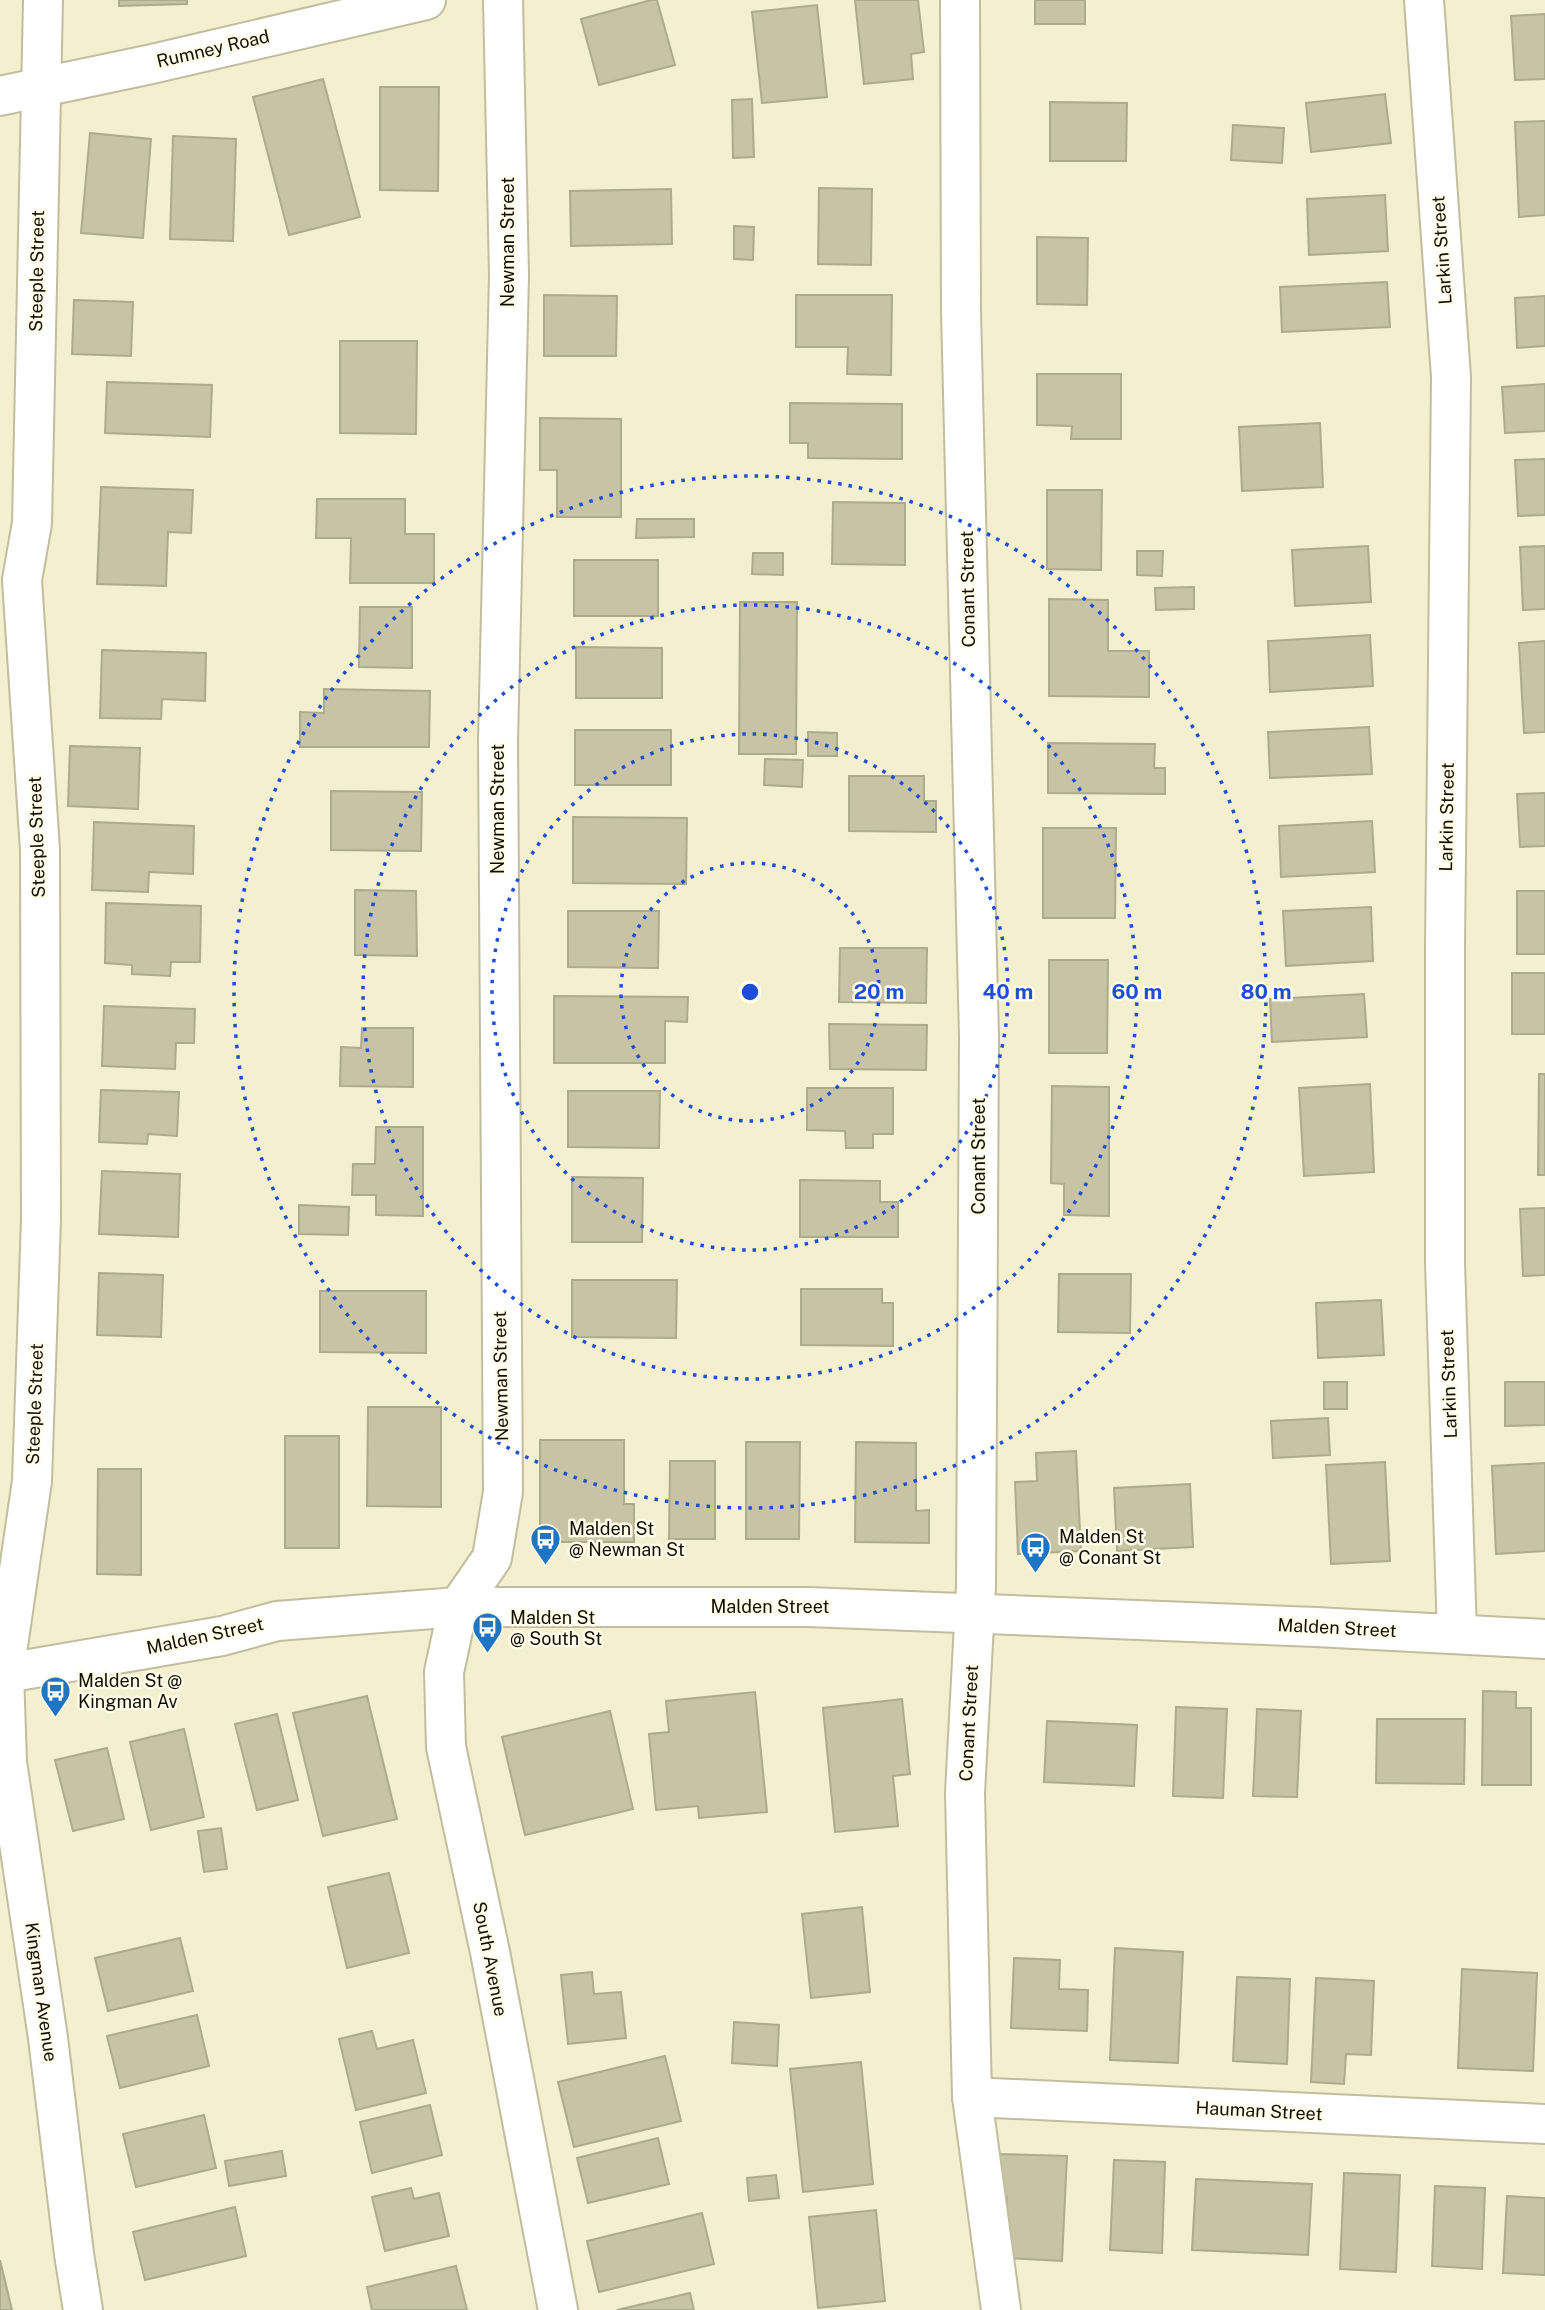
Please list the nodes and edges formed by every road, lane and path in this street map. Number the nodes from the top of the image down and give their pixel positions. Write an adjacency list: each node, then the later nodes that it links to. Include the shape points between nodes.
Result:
1 (43, 0): 6 (street, Steeple Street)
2 (426, 0): 6 (street, Rumney Road)
3 (503, 0): 8 (street, Newman Street, via 509,275 498,741 503,1492 492,1558)
4 (960, 0): 9 (street, Conant Street, via 961,312 979,1037)
5 (1424, 0): 10 (street, Larkin Street, via 1451,377 1445,1263)
6 (41, 87): 7 (street, Rumney Road); 12 (street, Steeple Street, via 32,523 22,579 40,850 41,1219 32,1481)
7 (0, 96)
8 (458, 1607): 9 (street, Malden Street, via 808,1607); 12 (street, Malden Street, via 277,1621 222,1636); 16 (street, South Avenue, via 444,1672 446,1747 491,1952)
9 (975, 1613): 10 (street, Malden Street); 13 (street, Conant Street, via 965,1793)
10 (1457, 1634): 11 (street, Malden Street)
11 (1545, 1639)
12 (2, 1674): 15 (street, Kingman Avenue, via 6,1762)
13 (972, 2097): 14 (street, Hauman Street); 17 (street, Conant Street)
14 (1545, 2124)
15 (83, 2310)
16 (558, 2310)
17 (1001, 2310)

